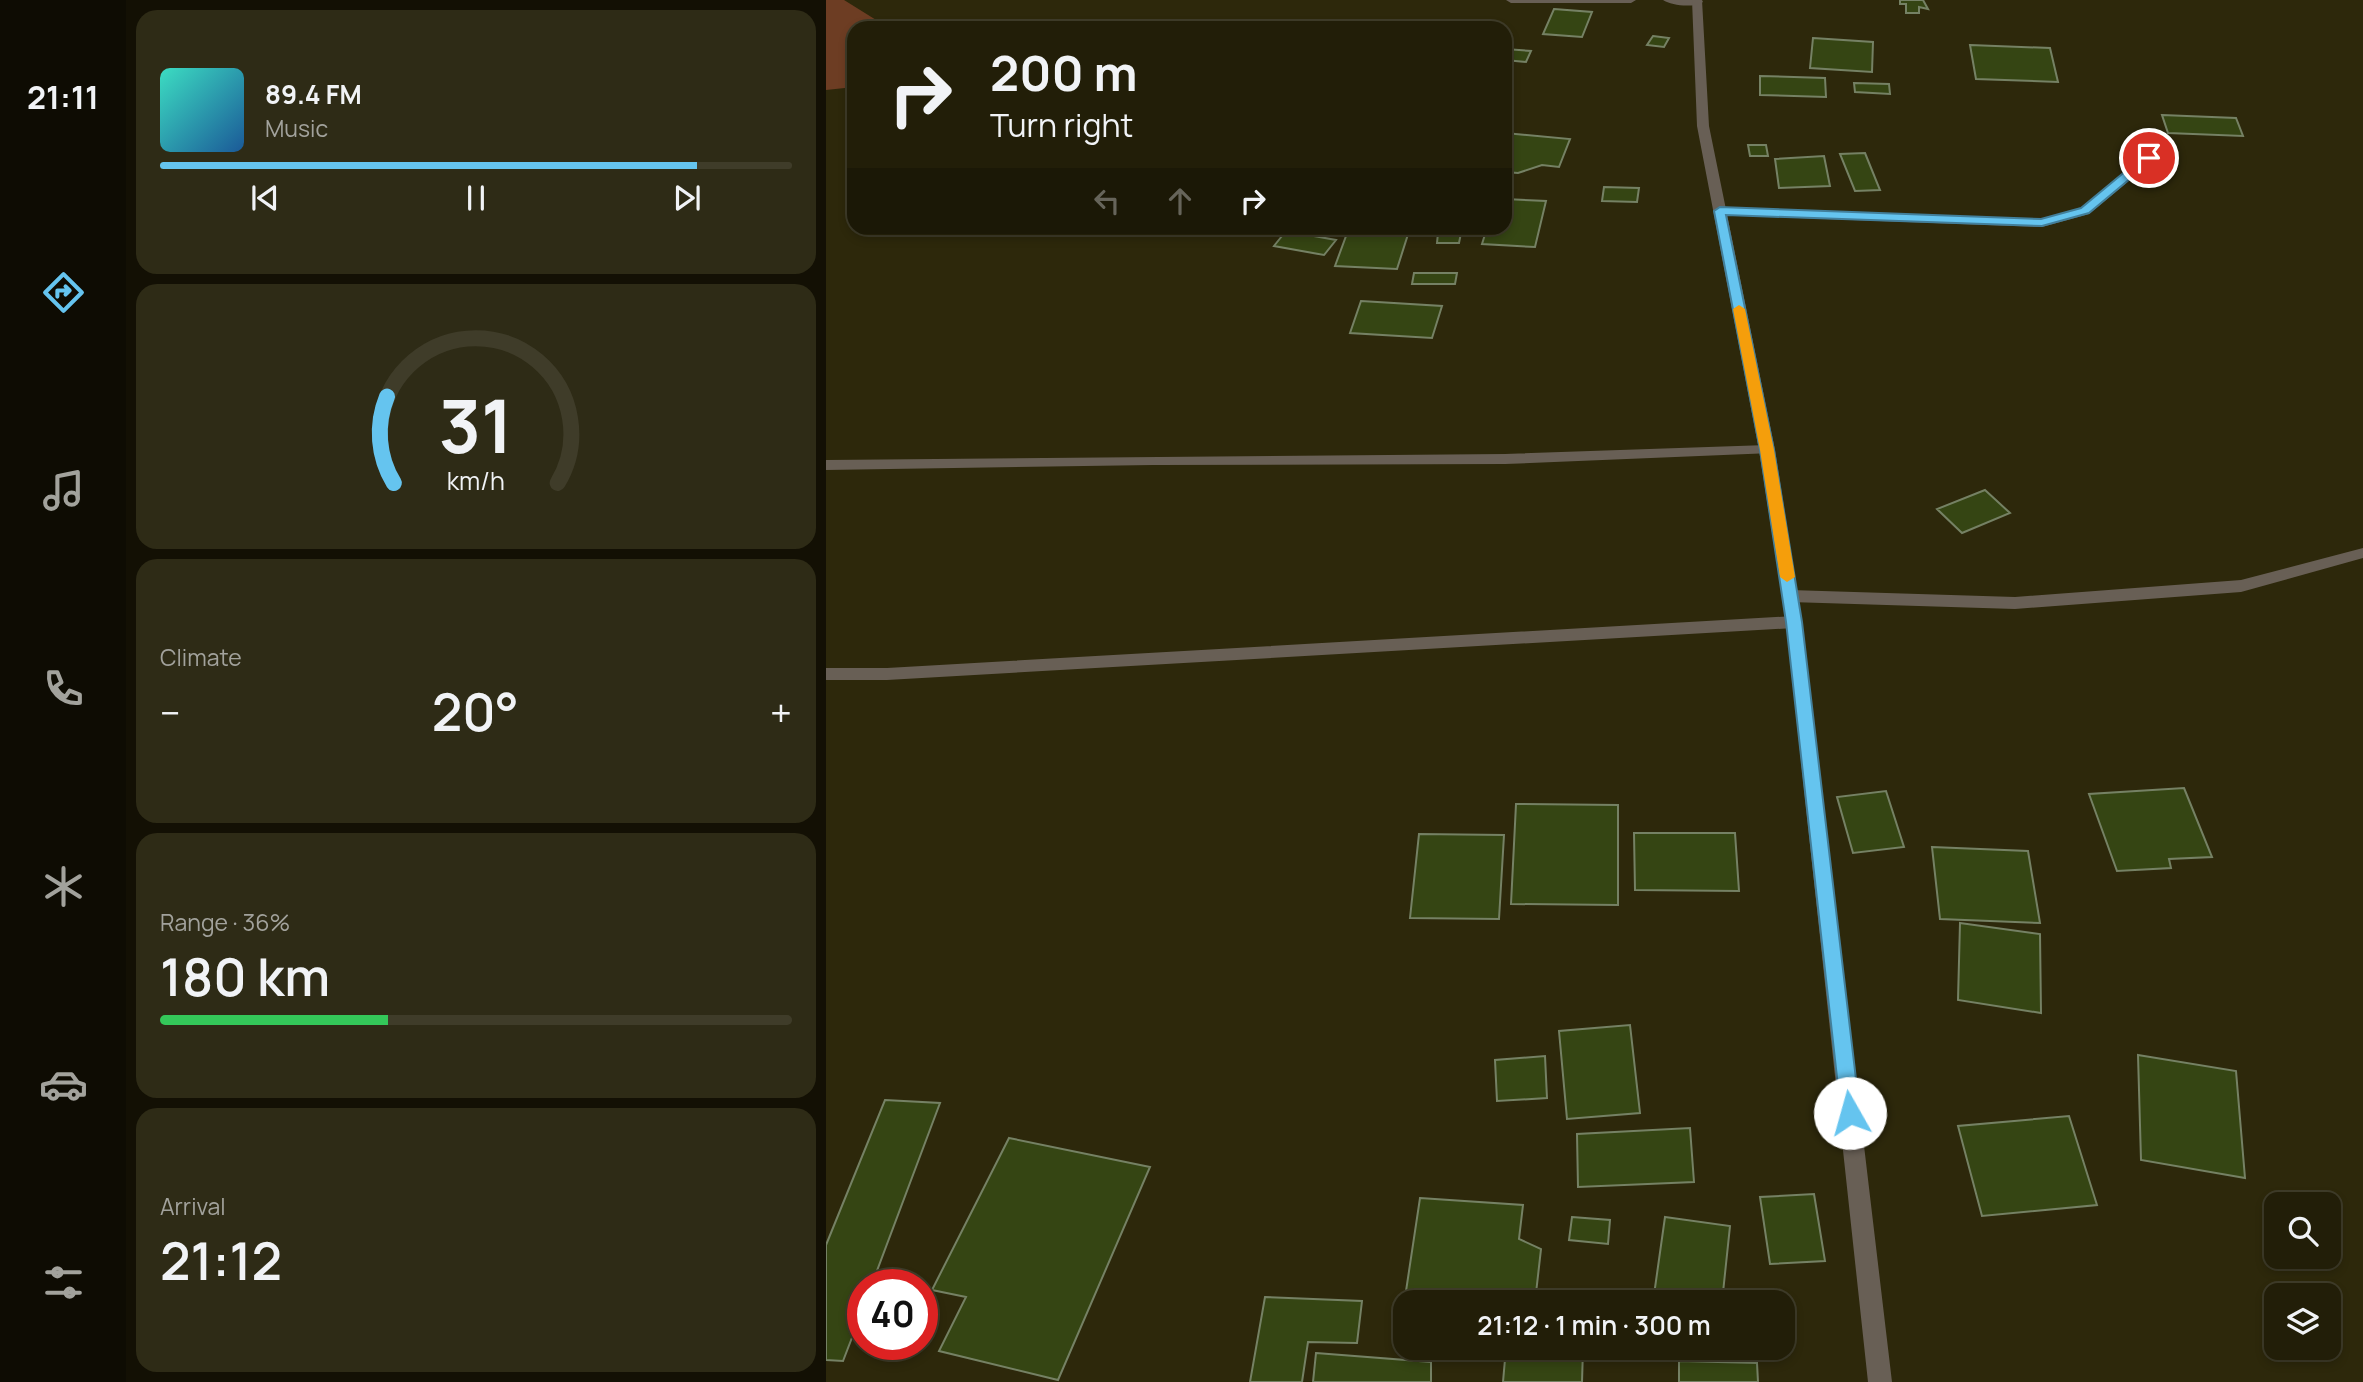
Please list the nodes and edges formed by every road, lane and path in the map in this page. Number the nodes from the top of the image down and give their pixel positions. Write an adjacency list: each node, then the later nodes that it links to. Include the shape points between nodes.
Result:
1 (1511, 0): 2 (street)
2 (1631, 0)
3 (1668, 0): 4 (street)
4 (1698, 1): 6 (street, via 1703,126)
5 (2149, 158): 6 (street, via 2085,211 2042,223)
6 (1720, 211): 7 (street)
7 (1767, 450): 8 (street, via 1505,459); 10 (street)
8 (826, 465)
9 (2363, 553): 10 (street, via 2241,586 2015,603)
10 (1790, 596): 11 (street)
11 (1794, 622): 12 (street); 13 (street)
12 (826, 674)
13 (1880, 1382)

